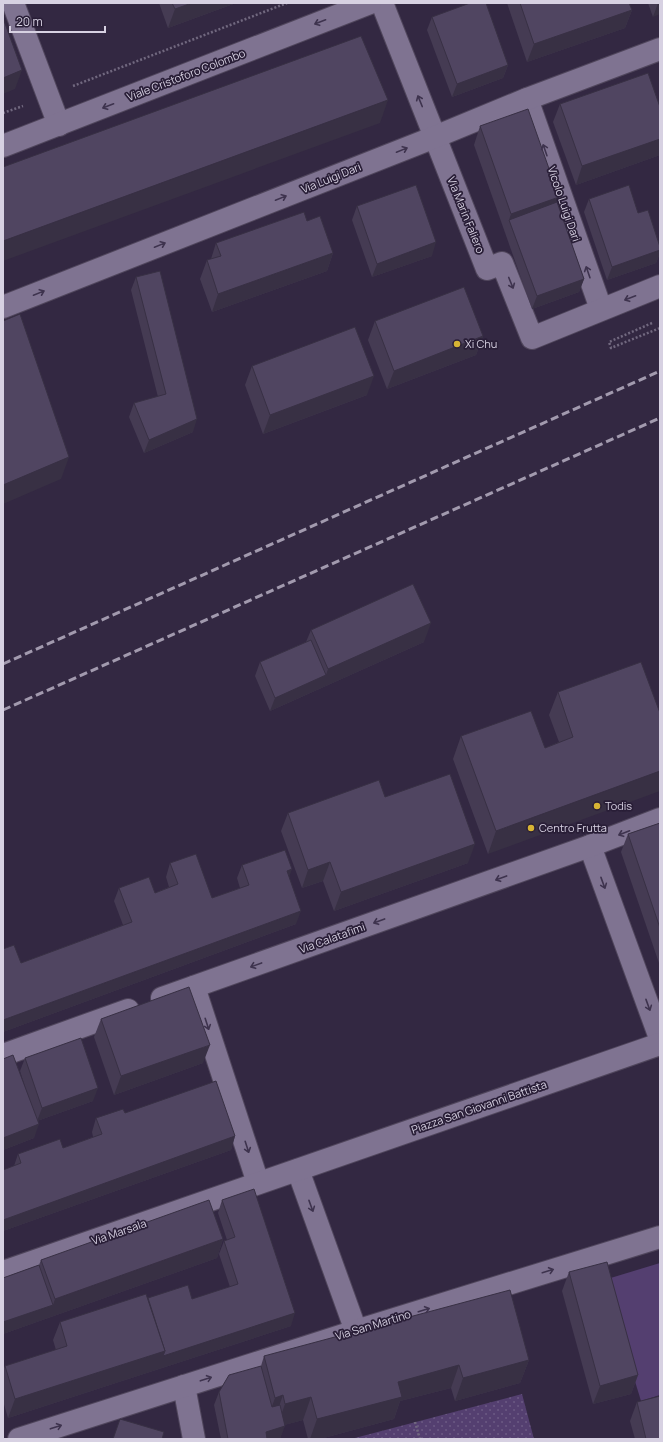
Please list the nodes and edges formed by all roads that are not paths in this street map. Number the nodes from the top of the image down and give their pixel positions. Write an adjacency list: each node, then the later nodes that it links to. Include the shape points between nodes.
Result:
1 (13, 3): 6 (street)
2 (370, 3): 6 (street, Viale Cristoforo Colombo, one-way to 6)
3 (382, 3): 7 (street, Via Marin Faliero, one-way to 3)
4 (660, 49): 5 (street, Via Luigi Dari)
5 (527, 99): 7 (street, Via Luigi Dari); 11 (street, Vicolo Luigi Dari, one-way to 5)
6 (59, 125): 8 (street, Viale Cristoforo Colombo)
7 (435, 137): 10 (street, Via Luigi Dari, one-way to 7); 11 (street, Via Marin Faliero, one-way to 11, via 487,269 502,262 532,338)
8 (3, 146)
9 (660, 286): 11 (street, one-way to 11)
10 (3, 307)
11 (601, 309)
12 (660, 819): 13 (street, Via Calatafimi, one-way to 13)
13 (590, 846): 14 (street, Via Calatafimi, one-way to 14); 15 (street, one-way to 15)
14 (194, 986): 17 (street, Via Calatafimi); 19 (street, one-way to 19)
15 (660, 1038)
16 (660, 1044): 18 (street, Piazza San Giovanni Battista)
17 (3, 1055)
18 (298, 1170): 19 (street, Piazza San Giovanni Battista); 22 (street, one-way to 22)
19 (258, 1183): 21 (street, Via Marsala)
20 (660, 1237): 22 (street, Via San Martino, one-way to 20)
21 (3, 1272)
22 (356, 1331): 23 (street, Via San Martino, one-way to 22)
23 (184, 1386): 24 (street, Via San Martino, one-way to 23); 25 (street)
24 (19, 1439)
25 (194, 1439)

